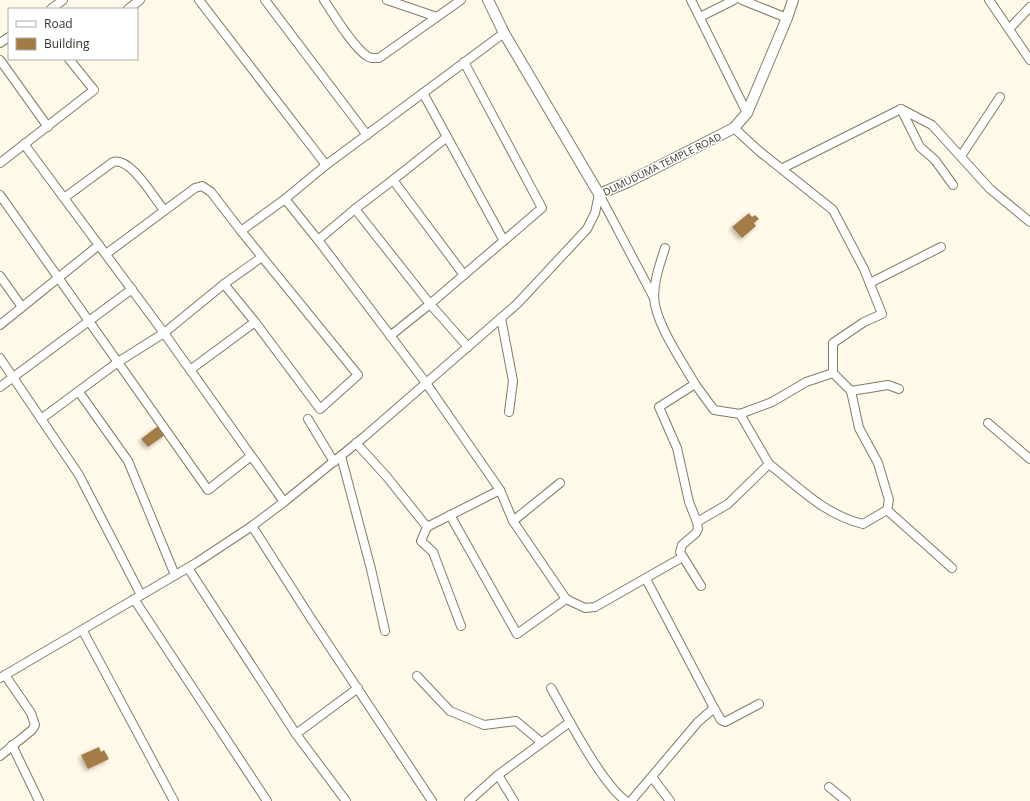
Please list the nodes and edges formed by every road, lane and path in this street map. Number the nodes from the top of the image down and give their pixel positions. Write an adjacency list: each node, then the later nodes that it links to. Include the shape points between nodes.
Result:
1 (63, 0): 15 (street)
2 (140, 0): 16 (street)
3 (199, 0): 37 (street)
4 (265, 0): 32 (street)
5 (324, 0): 17 (street, via 356,45 371,59 379,58)
6 (387, 0): 17 (street)
7 (461, 0): 17 (street)
8 (488, 0): 21 (street, DUMUDUMA TEMPLE ROAD)
9 (691, 0): 18 (street)
10 (734, 0): 18 (street)
11 (742, 0): 19 (street)
12 (793, 0): 19 (street, DUMUDUMA TEMPLE ROAD)
13 (989, 0): 20 (street)
14 (1030, 7): 20 (street)
15 (51, 8)
16 (129, 8)
17 (437, 17)
18 (700, 17): 29 (street)
19 (787, 18): 29 (street, DUMUDUMA TEMPLE ROAD)
20 (1009, 29): 24 (street)
21 (504, 33): 25 (street); 41 (street, DUMUDUMA TEMPLE ROAD)
22 (0, 60): 30 (street)
23 (70, 60): 30 (street, via 94,90)
24 (1030, 60)
25 (464, 62): 26 (street); 50 (street, via 542,208)
26 (423, 93): 32 (street); 33 (street)
27 (1000, 97): 35 (street)
28 (901, 109): 35 (street, via 932,125); 38 (street); 40 (street, via 920,147 935,160)
29 (747, 113): 31 (street, DUMUDUMA TEMPLE ROAD)
30 (48, 127): 34 (street)
31 (734, 128): 38 (street); 41 (street, DUMUDUMA TEMPLE ROAD)
32 (367, 135): 37 (street)
33 (448, 137): 39 (street); 50 (street)
34 (24, 144): 36 (street); 43 (street)
35 (961, 156): 47 (street, via 990,189)
36 (0, 163)
37 (326, 166): 44 (street)
38 (783, 168): 59 (street, via 833,210)
39 (393, 180): 45 (street); 56 (street)
40 (953, 185)
41 (599, 194): 62 (street); 65 (street, via 595,213 587,229)
42 (0, 195): 58 (street)
43 (64, 198): 46 (street, via 118,160 136,174); 51 (street)
44 (285, 199): 48 (street); 49 (street)
45 (355, 209): 49 (street); 63 (street)
46 (164, 210): 48 (street, via 195,188 206,187); 54 (street)
47 (1030, 222)
48 (241, 231): 55 (street)
49 (318, 240): 70 (street)
50 (504, 240): 56 (street)
51 (99, 245): 54 (street); 58 (street)
52 (941, 247): 59 (street)
53 (665, 248): 62 (street, via 656,274)
54 (106, 254): 61 (street)
55 (262, 258): 60 (street); 67 (street, via 358,375 320,409)
56 (464, 275): 63 (street)
57 (0, 276): 64 (street)
58 (58, 279): 64 (street); 66 (street)
59 (870, 283): 75 (street, via 882,314 864,322 833,343)
60 (224, 284): 67 (street); 69 (street)
61 (132, 289): 66 (street); 69 (street)
62 (654, 298): 78 (street, via 664,331)
63 (430, 304): 70 (street); 71 (street)
64 (22, 307): 68 (street)
65 (501, 318): 71 (street); 83 (street, via 513,381)
66 (90, 321): 73 (street); 76 (street)
67 (255, 322): 74 (street)
68 (0, 325)
69 (164, 333): 73 (street); 74 (street)
70 (390, 336): 77 (street)
71 (468, 347): 77 (street)
72 (0, 358): 76 (street)
73 (118, 362): 82 (street); 90 (street, via 208,490)
74 (190, 370): 90 (street)
75 (833, 373): 81 (street); 84 (street, via 806,382 772,402)
76 (13, 377): 79 (street); 85 (street)
77 (426, 383): 88 (street); 95 (street)
78 (695, 384): 84 (street, via 714,410); 100 (street, via 659,407 677,448 689,502)
79 (0, 387)
80 (900, 390): 81 (street, via 888,385)
81 (851, 391): 97 (street, via 859,428 878,463 889,500)
82 (79, 392): 85 (street); 106 (street, via 128,461)
83 (510, 412)
84 (740, 414): 93 (street)
85 (41, 419): 109 (street, via 79,475)
86 (308, 419): 92 (street)
87 (988, 423): 89 (street)
88 (356, 444): 91 (street); 102 (street)
89 (1028, 454)
90 (251, 456): 96 (street)
91 (341, 456): 92 (street); 113 (street)
92 (334, 462): 96 (street)
93 (769, 464): 97 (street, via 828,511 847,520 863,524); 100 (street, via 728,504)
94 (560, 483): 99 (street)
95 (500, 490): 98 (street); 99 (street)
96 (284, 502): 101 (street)
97 (887, 510): 105 (street)
98 (450, 515): 102 (street); 110 (street, via 517,634)
99 (513, 522): 110 (street)
100 (697, 522): 103 (street, via 696,533 681,548)
101 (252, 526): 104 (street); 116 (street)
102 (427, 527): 111 (street, via 421,540 432,552)
103 (682, 558): 107 (street); 108 (street)
104 (188, 568): 106 (street); 121 (street)
105 (952, 568)
106 (175, 575): 109 (street)
107 (646, 579): 110 (street, via 596,607 585,608); 119 (street)
108 (701, 586)
109 (138, 597): 112 (street); 130 (street)
110 (566, 599)
111 (460, 626)
112 (83, 631): 114 (street); 129 (street)
113 (385, 631)
114 (2, 676): 123 (street, via 31,713 34,725 32,730)
115 (417, 676): 122 (street, via 450,711 484,724 516,722)
116 (358, 688): 121 (street); 132 (street)
117 (551, 688): 120 (street)
118 (758, 704): 119 (street, via 725,722)
119 (714, 708): 126 (street, via 698,722)
120 (570, 722): 122 (street); 135 (street, via 615,791)
121 (296, 734): 131 (street)
122 (541, 742): 125 (street)
123 (12, 745): 124 (street); 128 (street)
124 (0, 756)
125 (498, 775): 133 (street); 134 (street)
126 (652, 777): 136 (street); 137 (street)
127 (829, 787): 138 (street)
128 (39, 801)
129 (174, 801)
130 (267, 801)
131 (346, 801)
132 (432, 801)
133 (469, 801)
134 (514, 801)
135 (626, 801)
136 (631, 801)
137 (670, 801)
138 (846, 801)

